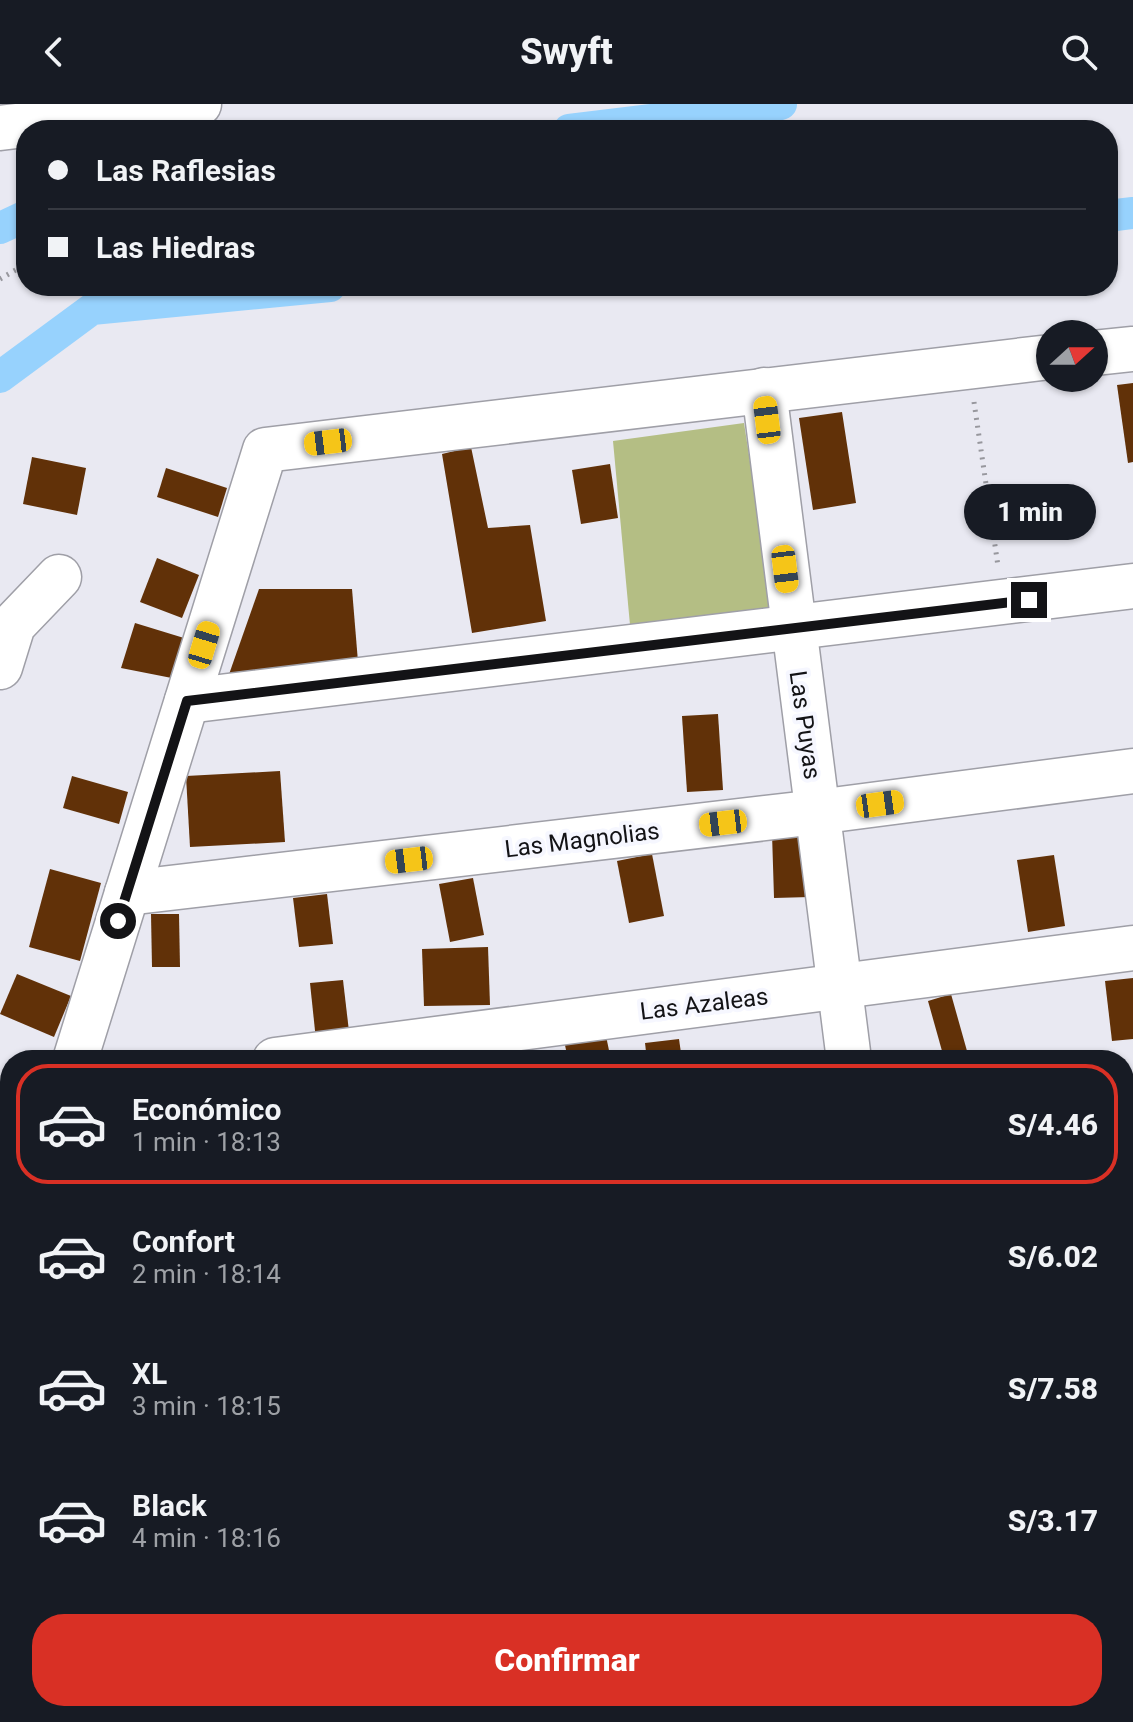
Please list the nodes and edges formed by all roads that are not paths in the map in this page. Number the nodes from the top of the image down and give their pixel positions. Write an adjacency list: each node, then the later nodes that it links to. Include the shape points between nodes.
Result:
1 (199, 104): 2 (street)
2 (66, 120)
3 (1133, 349): 4 (street)
4 (1108, 352)
5 (1036, 359): 6 (street)
6 (764, 390): 9 (street, Las Puyas); 11 (street, via 265,450)
7 (59, 577): 10 (street, via 13,625)
8 (1133, 586): 9 (street)
9 (792, 629): 11 (street); 13 (street, Las Puyas)
10 (0, 667)
11 (187, 701): 14 (street)
12 (1133, 771): 13 (street, Las Magnolias)
13 (817, 812): 14 (street, Las Magnolias); 16 (street, Las Puyas)
14 (127, 893): 17 (street)
15 (1133, 948): 16 (street, Las Azaleas)
16 (840, 986): 18 (street, Las Azaleas); 19 (street, Las Puyas)
17 (78, 1050)
18 (351, 1050)
19 (848, 1050)

